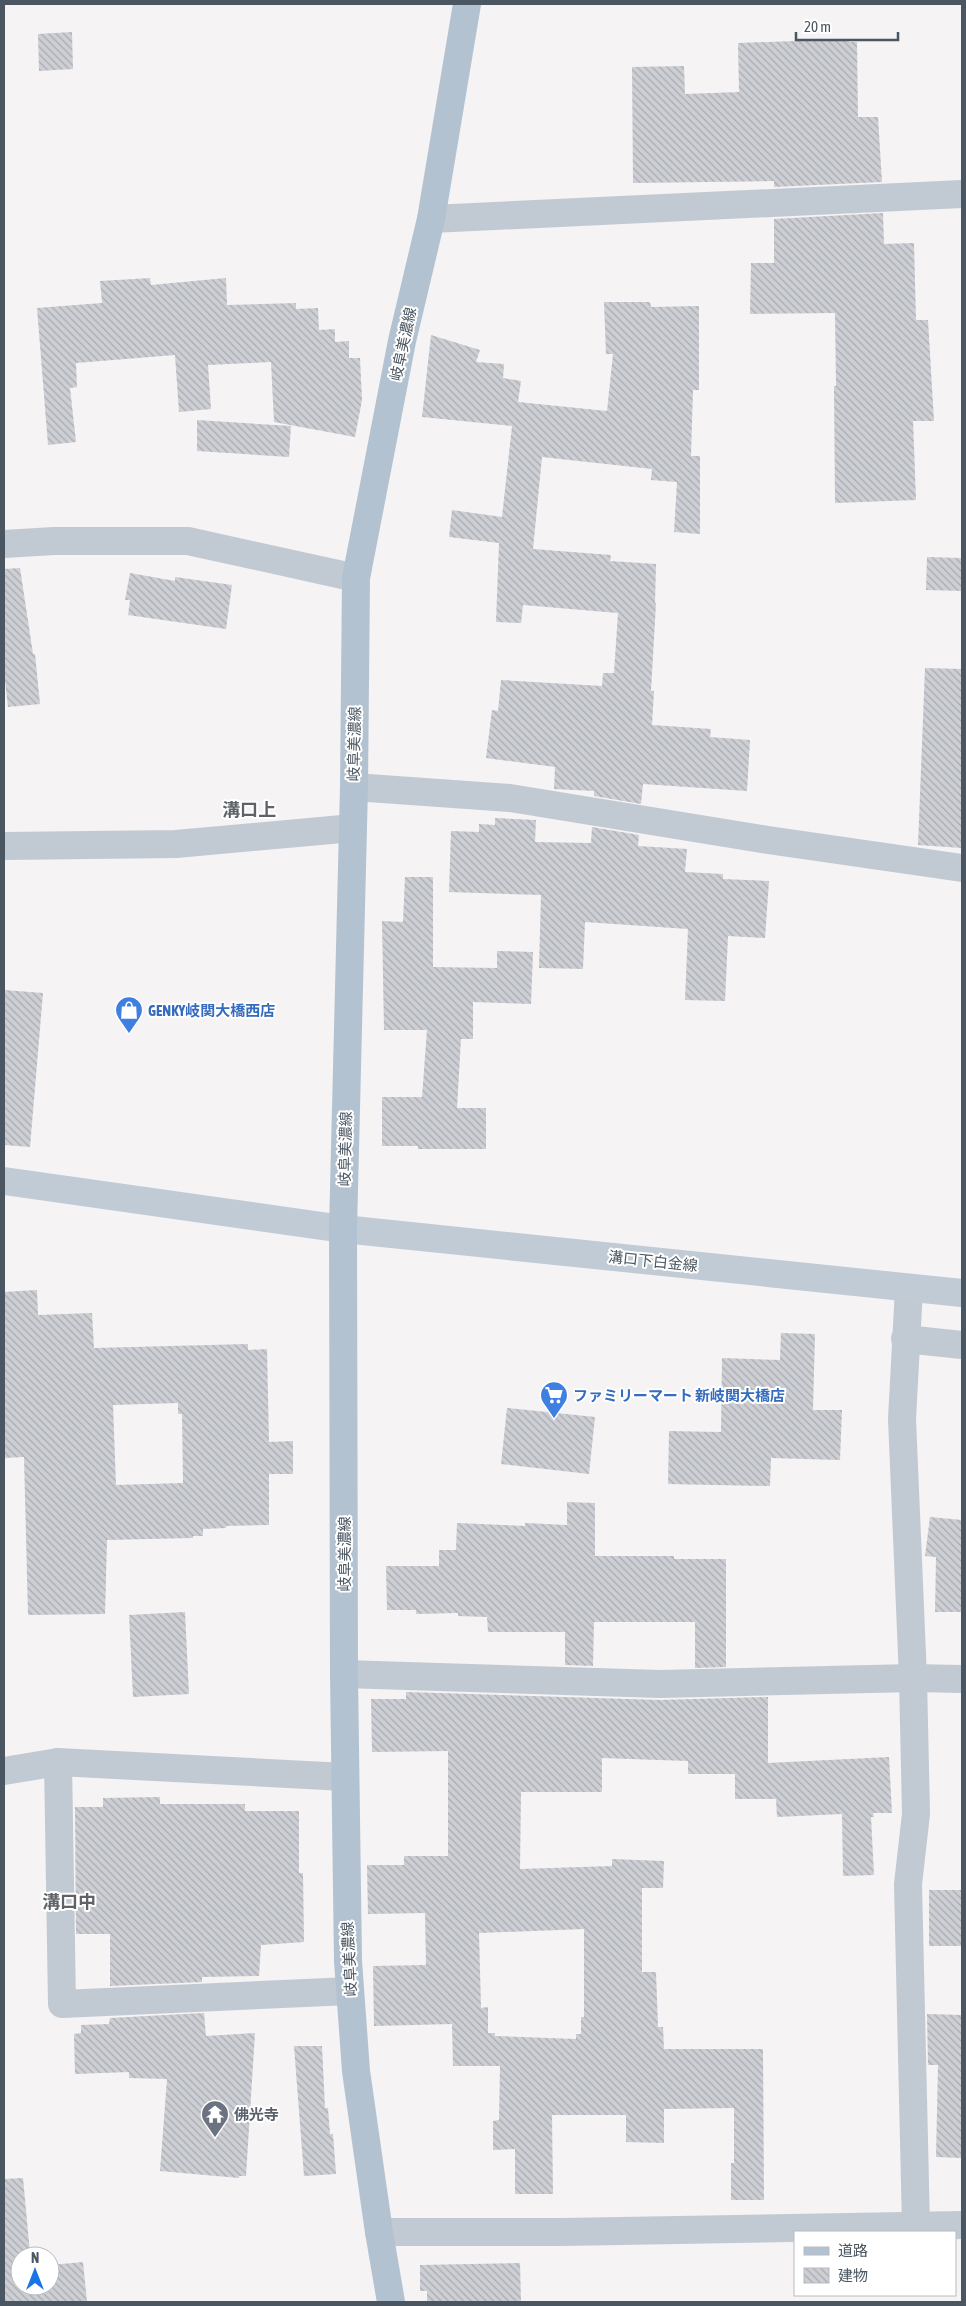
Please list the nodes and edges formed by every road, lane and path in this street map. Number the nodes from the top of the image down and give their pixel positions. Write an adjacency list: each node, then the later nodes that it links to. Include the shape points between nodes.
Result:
1 (467, 4): 3 (main road, 岐阜美濃線)
2 (962, 194): 3 (street)
3 (431, 219): 5 (main road, 岐阜美濃線, via 402,341)
4 (4, 544): 5 (street, via 188,541)
5 (356, 578): 6 (main road, 岐阜美濃線)
6 (354, 788): 7 (main road, 岐阜美濃線); 9 (street, via 510,798)
7 (353, 828): 8 (street, via 176,844); 11 (main road, 岐阜美濃線)
8 (4, 846)
9 (962, 868)
10 (4, 1181): 11 (main road, 溝口下白金線)
11 (343, 1229): 12 (main road, 溝口下白金線); 16 (main road, 岐阜美濃線)
12 (909, 1288): 13 (main road, 溝口下白金線); 14 (street)
13 (962, 1293)
14 (905, 1339): 15 (street); 17 (street, via 902,1419)
15 (962, 1345)
16 (344, 1674): 17 (street, via 660,1684); 21 (main road, 岐阜美濃線)
17 (913, 1678): 18 (street); 24 (street, via 916,1814 908,1884)
18 (962, 1679)
19 (58, 1762): 20 (street); 21 (street); 22 (street, via 62,2004)
20 (4, 1771)
21 (345, 1777): 22 (main road, 岐阜美濃線)
22 (350, 1991): 25 (main road, 岐阜美濃線, via 356,2071)
23 (962, 2225): 24 (street)
24 (916, 2226): 25 (street)
25 (379, 2232): 26 (main road, 岐阜美濃線)
26 (392, 2302)

